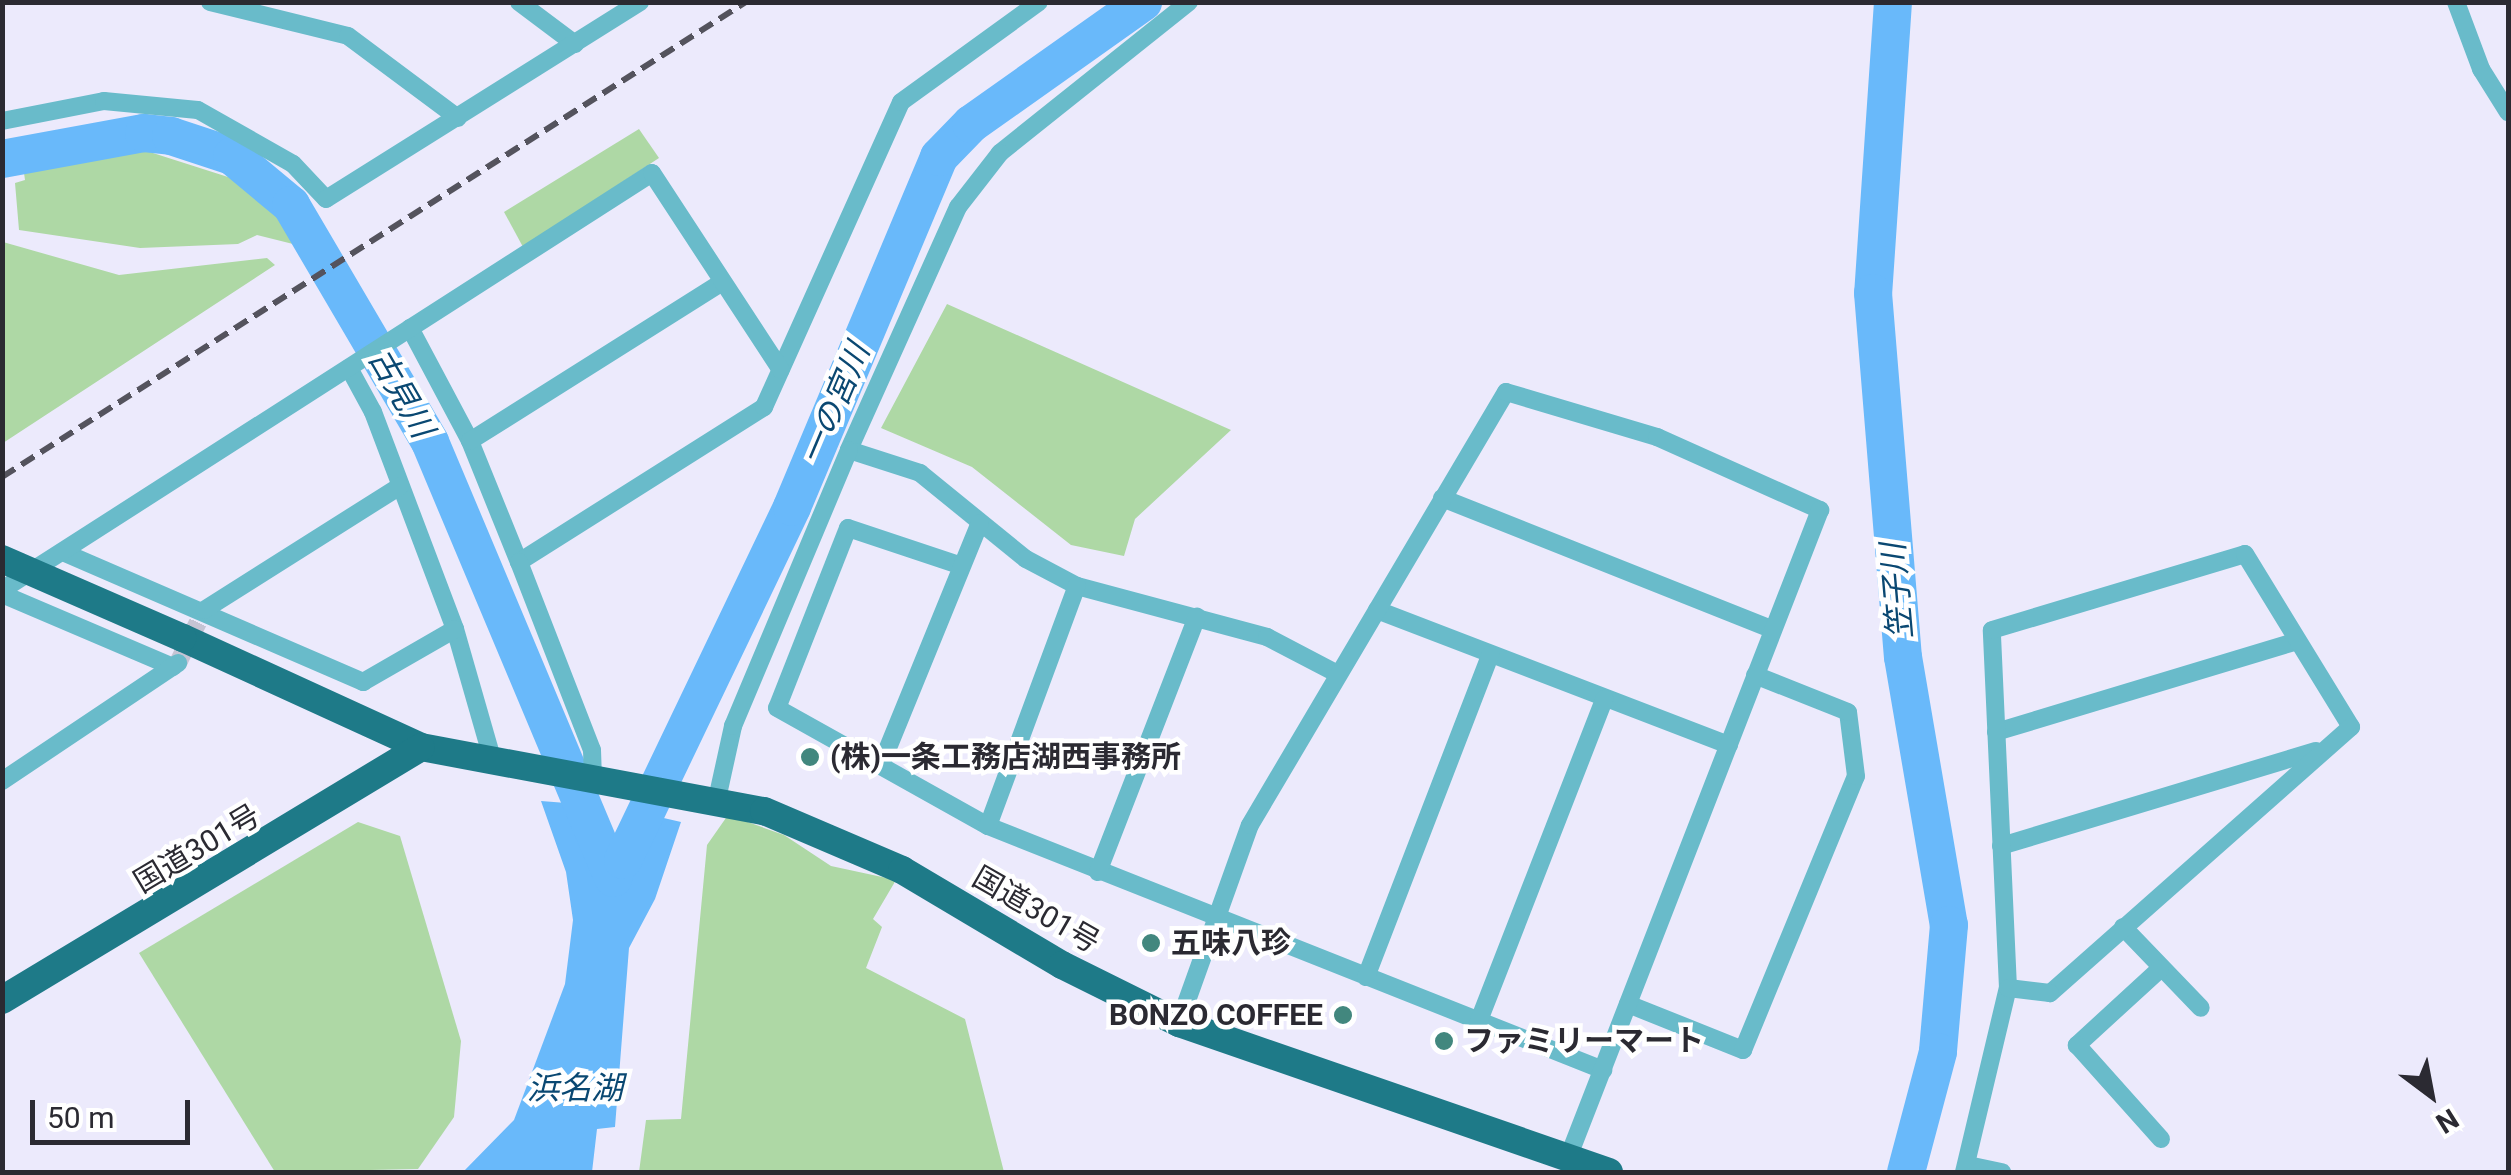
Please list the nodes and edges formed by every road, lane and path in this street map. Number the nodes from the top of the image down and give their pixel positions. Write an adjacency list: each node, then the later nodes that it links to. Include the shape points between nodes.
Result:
1 (210, 2): 9 (street, via 348,36)
2 (519, 2): 7 (street)
3 (640, 2): 7 (street)
4 (1040, 2): 14 (street, via 901,102)
5 (1190, 2): 16 (street, via 1000,153 958,206)
6 (2456, 2): 8 (street, via 2481,69)
7 (575, 44): 9 (street)
8 (2508, 112)
9 (458, 118): 10 (street, via 326,199 293,164 198,110 104,101)
10 (2, 121)
11 (722, 282): 12 (street, via 652,173); 14 (street); 15 (street)
12 (410, 328): 13 (street); 15 (street)
13 (353, 365): 17 (street); 20 (street)
14 (780, 370): 22 (street, via 764,406)
15 (470, 441): 22 (street)
16 (849, 450): 19 (street, via 920,473); 45 (street, via 734,726 723,771)
17 (400, 486): 26 (street); 29 (street)
18 (1442, 498): 27 (street); 30 (street); 30 (street, via 1506,392 1656,438 1820,510)
19 (980, 523): 23 (street); 24 (street)
20 (65, 553): 25 (street); 26 (street)
21 (2, 559): 33 (highway, 国道301号, bridge)
22 (518, 562): 43 (street, via 592,750)
23 (959, 564): 41 (street); 41 (street, via 848,528 777,708)
24 (1077, 586): 28 (street); 46 (street)
25 (2, 592): 33 (street)
26 (204, 610): 29 (street, via 363,682)
27 (1376, 610): 32 (street); 34 (street)
28 (1197, 617): 34 (street, via 1267,637); 48 (street)
29 (455, 630): 42 (street)
30 (1773, 630): 35 (street)
31 (2294, 642): 37 (street); 37 (street, via 2245,554 2028,619 1992,630); 40 (street, via 2351,727)
32 (1490, 655): 36 (street); 52 (street)
33 (178, 656): 39 (highway, 国道301号); 44 (street)
34 (1336, 674): 49 (street, via 1250,826)
35 (1756, 675): 38 (street); 55 (street, via 1848,712 1856,776 1743,1050)
36 (1604, 699): 38 (street); 58 (street)
37 (1996, 732): 47 (street)
38 (1728, 745): 55 (street)
39 (421, 747): 42 (highway, 国道301号); 54 (highway, 国道301号)
40 (2321, 750): 47 (street); 50 (street)
41 (881, 765): 46 (street)
42 (494, 766): 43 (highway, 国道301号)
43 (588, 780): 45 (highway, 国道301号)
44 (2, 781)
45 (706, 797): 57 (highway, 国道301号, via 764,811 902,870 1062,965)
46 (988, 826): 48 (street)
47 (2001, 846): 53 (street)
48 (1098, 872): 49 (street)
49 (1214, 919): 52 (street); 57 (street)
50 (2123, 927): 51 (street); 53 (street, via 2050,993)
51 (2160, 968): 56 (street); 60 (street, via 2077,1044)
52 (1366, 977): 58 (street)
53 (2008, 988): 62 (street)
54 (2, 1000)
55 (1628, 1004): 59 (street)
56 (2201, 1008)
57 (1180, 1023): 61 (highway, 国道301号)
58 (1478, 1023): 59 (street)
59 (1603, 1070): 61 (street)
60 (2161, 1139)
61 (1568, 1158): 63 (highway, 国道301号)
62 (1966, 1169): 64 (street)
63 (1609, 1172)
64 (2002, 1172)

